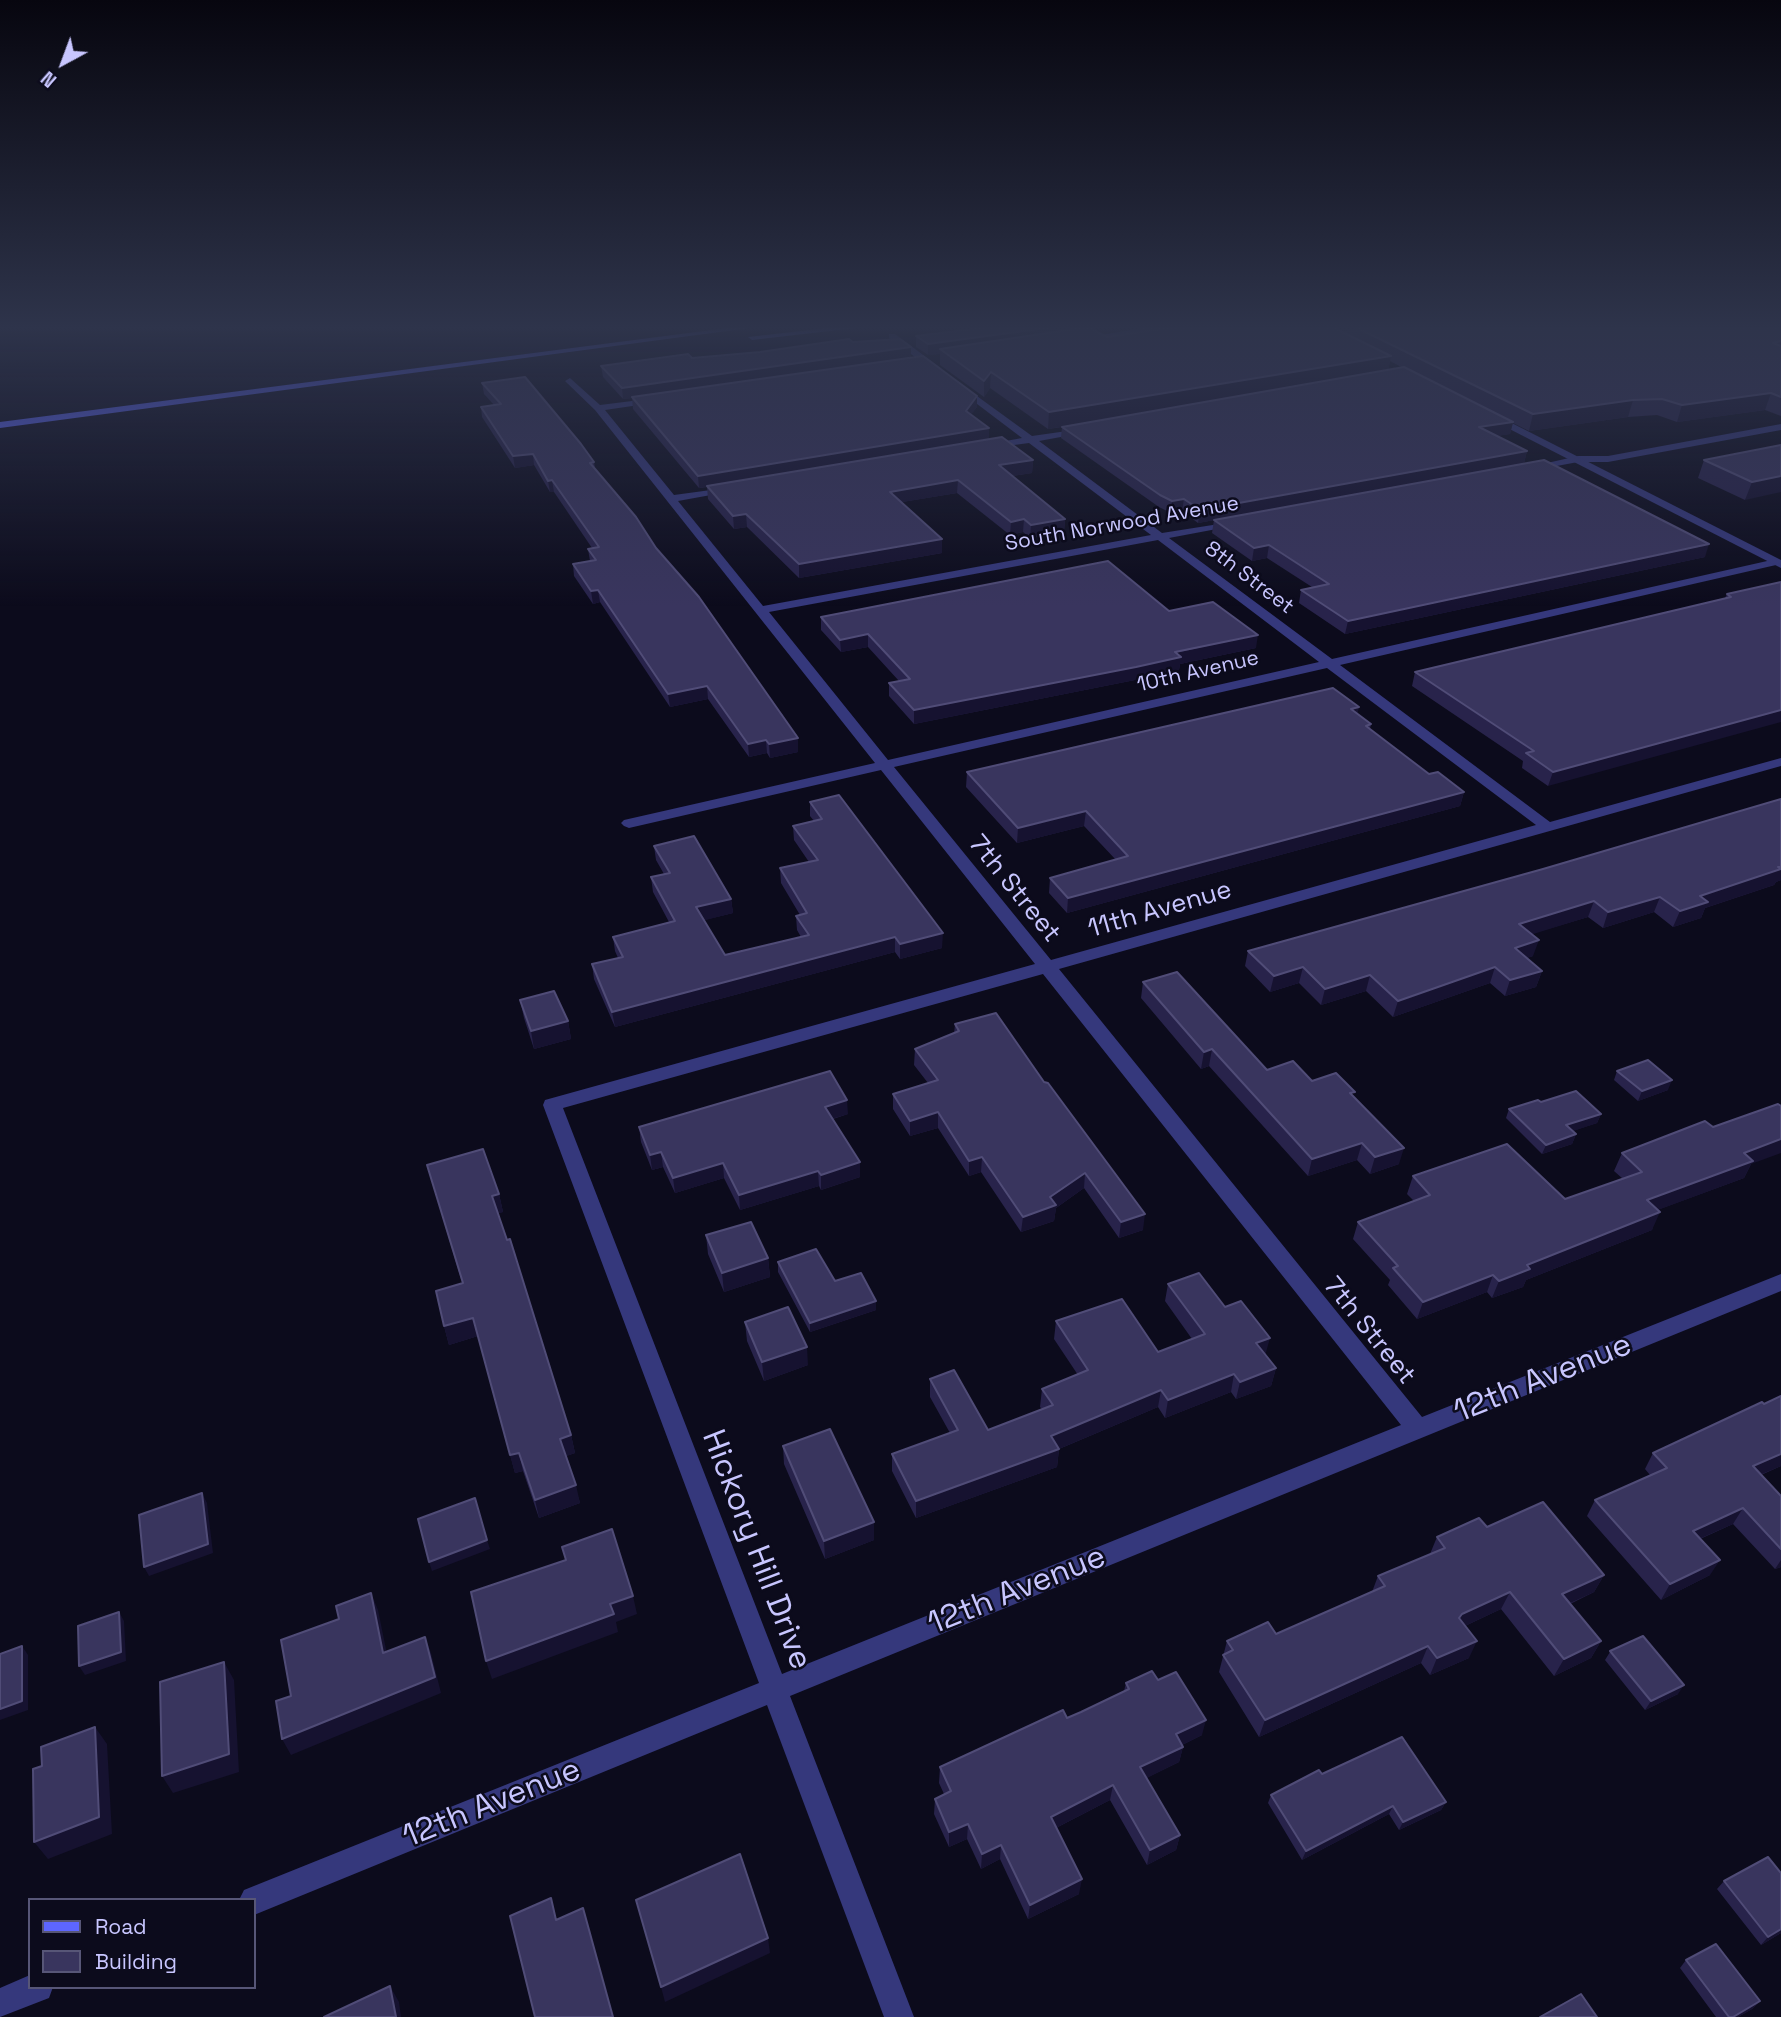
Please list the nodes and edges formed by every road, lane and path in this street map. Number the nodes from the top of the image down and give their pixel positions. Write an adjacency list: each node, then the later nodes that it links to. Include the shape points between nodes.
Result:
1 (47, 419): 5 (main road)
2 (607, 419): 13 (street, 7th Street)
3 (1004, 419): 8 (street, 8th Street)
4 (1497, 419): 10 (street)
5 (0, 425)
6 (1781, 427): 10 (street, via 1608,459)
7 (1099, 428): 8 (street)
8 (1031, 439): 9 (street); 15 (street, 8th Street)
9 (977, 448)
10 (1578, 459): 11 (street); 16 (street)
11 (1524, 470)
12 (737, 488): 13 (street)
13 (671, 499): 17 (street, 7th Street)
14 (1242, 522): 15 (street, South Norwood Avenue)
15 (1161, 537): 17 (street, South Norwood Avenue); 18 (street, 8th Street)
16 (1779, 564): 18 (street, 10th Avenue)
17 (759, 610): 20 (street, 7th Street)
18 (1330, 663): 20 (street, 10th Avenue); 22 (street, 8th Street)
19 (1781, 762): 22 (street, 11th Avenue)
20 (883, 765): 21 (street, 10th Avenue); 23 (street, 7th Street)
21 (629, 823)
22 (1548, 827): 23 (street, 11th Avenue)
23 (1045, 968): 24 (street, 11th Avenue); 26 (street, 7th Street)
24 (552, 1105): 27 (street, Hickory Hill Drive)
25 (1781, 1282): 26 (street, 12th Avenue)
26 (1418, 1429): 27 (street, 12th Avenue)
27 (774, 1690): 28 (street, 12th Avenue); 31 (street, Hickory Hill Drive)
28 (256, 1899)
29 (33, 1989): 30 (street)
30 (0, 2003)
31 (899, 2017)

